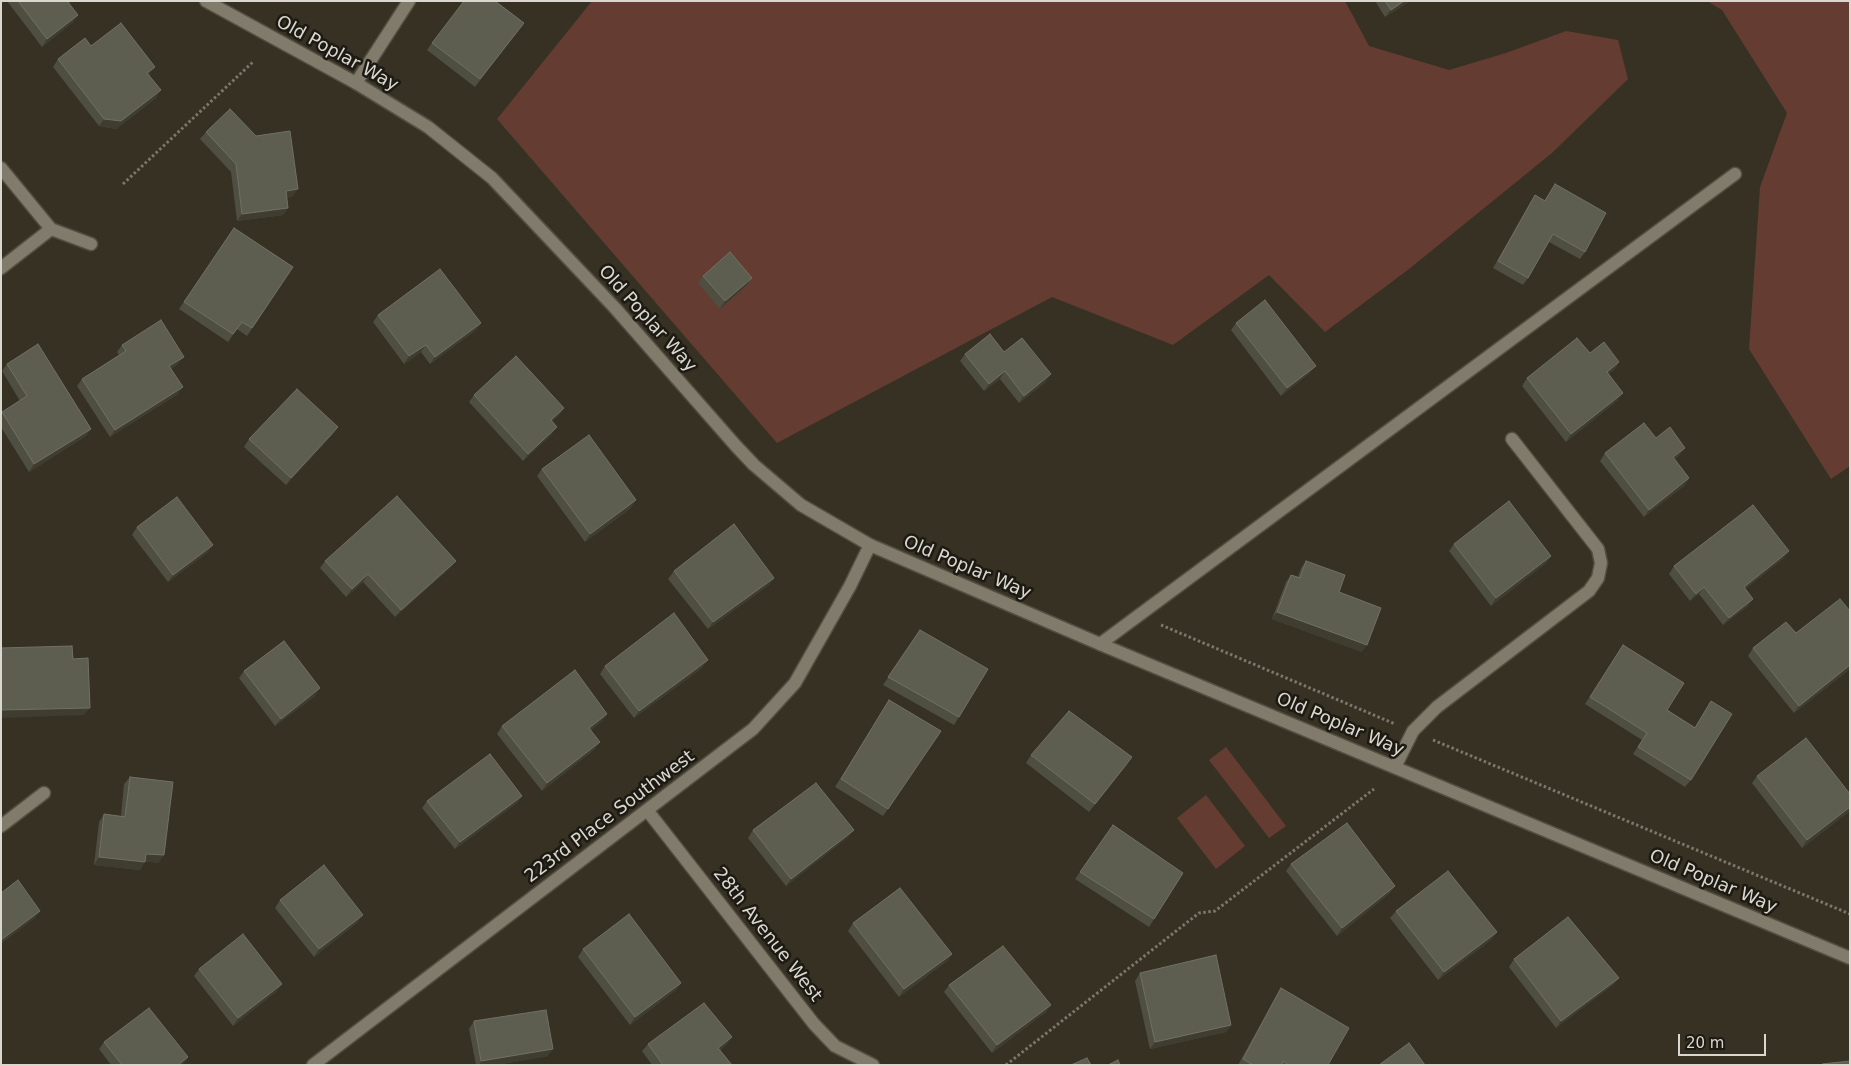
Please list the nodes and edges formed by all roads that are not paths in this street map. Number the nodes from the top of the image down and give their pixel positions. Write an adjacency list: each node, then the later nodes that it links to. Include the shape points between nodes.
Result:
1 (206, 1): 3 (street, Old Poplar Way)
2 (409, 1): 3 (street)
3 (356, 83): 10 (street, Old Poplar Way, via 428,127 492,178 615,308 754,465 801,505)
4 (1, 168): 6 (street)
5 (1735, 174): 11 (street)
6 (51, 230): 7 (street); 8 (street)
7 (92, 244)
8 (1, 268)
9 (1512, 439): 12 (street, via 1598,549 1601,562 1598,578 1589,591 1436,707 1413,731)
10 (870, 545): 11 (street, Old Poplar Way); 14 (street, 223rd Place Southwest, via 795,684 753,728)
11 (1100, 644): 12 (street, Old Poplar Way)
12 (1395, 767): 16 (street, Old Poplar Way)
13 (44, 793): 15 (street)
14 (647, 810): 17 (street, 223rd Place Southwest); 18 (street, 28th Avenue West, via 814,1024 835,1046)
15 (1, 826)
16 (1850, 958)
17 (313, 1065)
18 (873, 1065)

